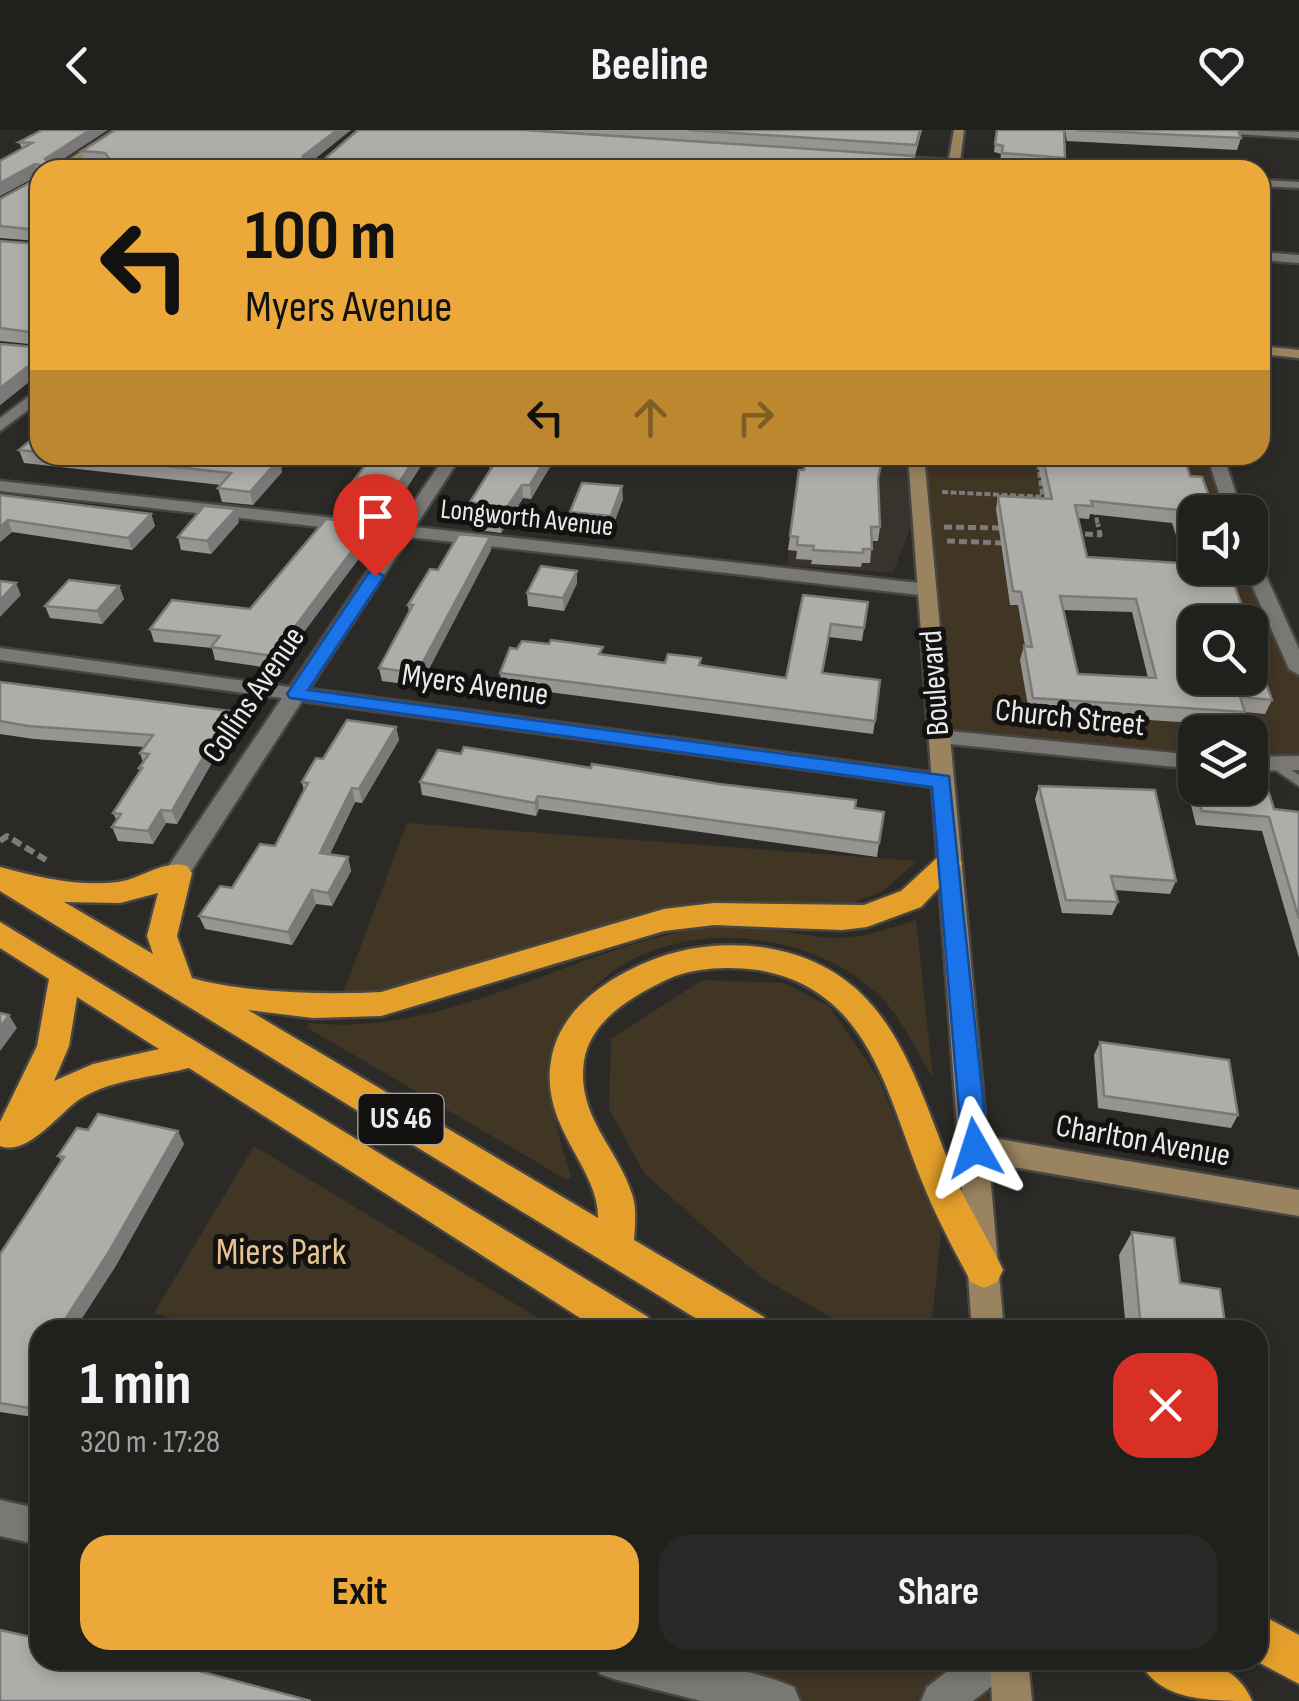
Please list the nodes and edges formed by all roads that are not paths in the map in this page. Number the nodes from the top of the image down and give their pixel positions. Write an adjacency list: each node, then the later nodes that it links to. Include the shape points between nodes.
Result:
1 (122, 130): 6 (street)
2 (959, 130): 8 (street)
3 (1219, 130): 4 (street)
4 (1299, 134)
5 (864, 157): 7 (street)
6 (74, 160)
7 (894, 160)
8 (955, 160)
9 (1270, 184): 10 (street)
10 (1299, 185)
11 (1270, 257): 12 (street)
12 (1299, 260)
13 (1270, 351): 14 (street)
14 (1299, 354)
15 (30, 401): 16 (street)
16 (0, 426)
17 (448, 465): 22 (street, Collins Avenue)
18 (917, 465): 24 (street, Boulevard)
19 (1219, 465): 21 (street)
20 (0, 486): 22 (street, Longworth Avenue)
21 (1229, 495)
22 (404, 532): 24 (street, Longworth Avenue); 27 (street, Collins Avenue)
23 (1259, 585): 26 (street)
24 (928, 590): 28 (street, Boulevard)
25 (0, 654): 27 (street, Myers Avenue)
26 (1299, 669)
27 (296, 694): 31 (street, Myers Avenue); 34 (street, Collins Avenue)
28 (939, 737): 29 (street, Church Street); 31 (street, Boulevard)
29 (1178, 760)
30 (1287, 763): 32 (lane)
31 (942, 781): 33 (street, Boulevard)
32 (1299, 782)
33 (948, 864): 38 (highway, via 910,899 867,916 714,914 664,920 380,1004 292,1006); 41 (street, Boulevard)
34 (177, 873): 35 (highway, via 136,892 88,896); 38 (highway, via 162,936)
35 (4, 879): 38 (highway, US 46)
36 (0, 934): 37 (highway, US 46)
37 (65, 975): 39 (highway, US 46); 40 (highway, via 53,1046)
38 (184, 987): 43 (highway, US 46)
39 (194, 1054): 40 (highway, via 69,1088); 45 (highway, US 46)
40 (5, 1144)
41 (975, 1148): 42 (street, Charlton Avenue); 44 (street, Boulevard)
42 (1299, 1203)
43 (615, 1248): 44 (highway, via 615,1196 573,1117 566,1083 577,1031 620,990 657,971 689,960 755,958 787,964 842,992 884,1041 935,1171); 46 (highway, US 46)
44 (984, 1270): 47 (street, Boulevard)
45 (618, 1320)
46 (734, 1320)
47 (987, 1320)
48 (0, 1518): 49 (street)
49 (30, 1525)
50 (1268, 1642): 51 (highway)
51 (1299, 1660)
52 (654, 1670): 55 (street)
53 (980, 1670): 56 (street)
54 (1010, 1670): 57 (street)
55 (780, 1701)
56 (941, 1701)
57 (1012, 1701)

